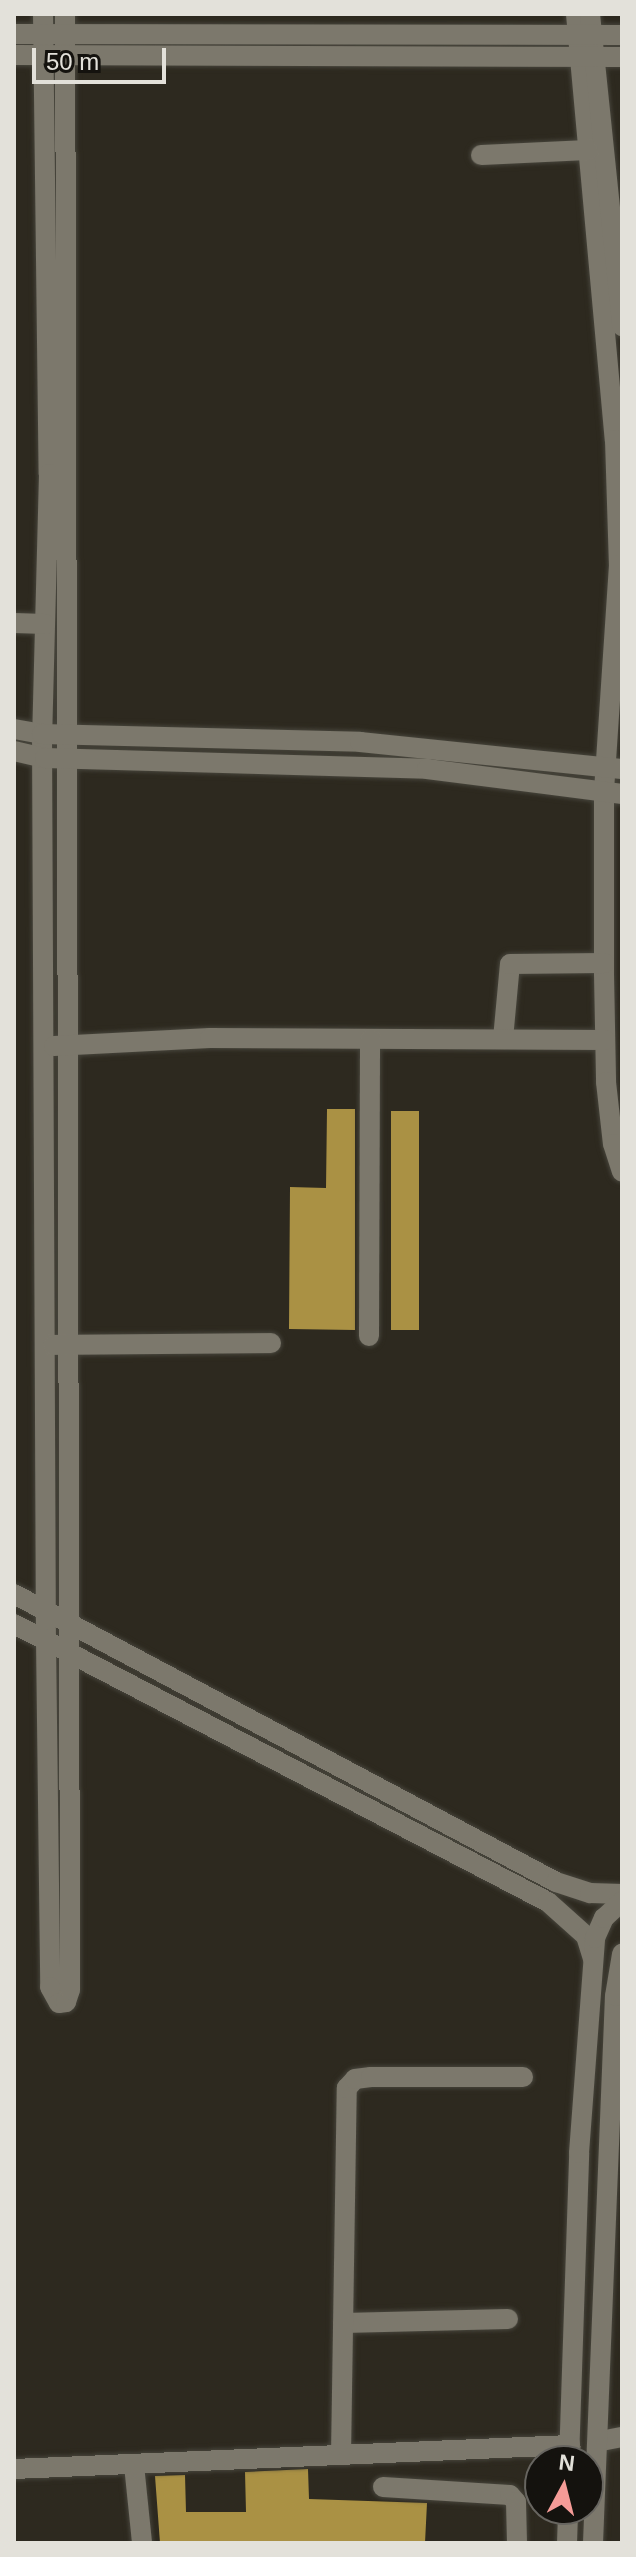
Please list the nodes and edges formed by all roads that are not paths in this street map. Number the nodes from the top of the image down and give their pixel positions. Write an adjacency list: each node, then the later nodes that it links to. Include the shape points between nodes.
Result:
1 (43, 24): 2 (street); 4 (street); 7 (street)
2 (65, 24): 3 (street); 8 (street)
3 (584, 24): 5 (street); 9 (street)
4 (14, 34)
5 (622, 35)
6 (14, 55): 7 (street)
7 (42, 55): 8 (street); 16 (street, via 49,474)
8 (65, 56): 9 (street); 20 (street)
9 (586, 57): 10 (street); 11 (street)
10 (622, 57)
11 (604, 147): 12 (street); 13 (street); 24 (street, via 606,321 618,518)
12 (481, 155)
13 (618, 255): 14 (street)
14 (622, 326)
15 (14, 623): 16 (street)
16 (45, 624): 19 (street)
17 (622, 723): 24 (street)
18 (14, 729): 19 (street)
19 (42, 734): 20 (street); 22 (street)
20 (67, 734): 23 (street); 24 (street, via 360,742)
21 (14, 751): 22 (street)
22 (45, 758): 23 (street); 30 (street)
23 (69, 758): 25 (street, via 427,769); 30 (street)
24 (615, 768): 25 (street)
25 (614, 792): 26 (street, via 607,819)
26 (610, 970): 28 (street, via 510,964); 29 (street)
27 (370, 1039): 28 (street); 30 (street); 33 (street)
28 (503, 1039): 29 (street)
29 (605, 1040): 31 (street)
30 (55, 1046): 35 (street); 36 (street)
31 (618, 1144): 32 (street)
32 (622, 1172)
33 (369, 1336)
34 (271, 1343): 36 (street)
35 (45, 1345): 36 (street); 38 (street)
36 (66, 1345): 39 (street)
37 (14, 1594): 38 (street)
38 (47, 1611): 39 (street); 41 (street)
39 (69, 1622): 42 (street); 43 (street, via 556,1882 590,1893)
40 (14, 1624): 41 (street)
41 (46, 1639): 42 (street); 42 (street, via 50,1987 59,2003 66,2002 70,1990)
42 (69, 1650): 46 (street, via 548,1902 586,1936)
43 (622, 1894)
44 (622, 1901): 46 (street, via 604,1918)
45 (622, 1954): 47 (street)
46 (593, 1959): 53 (street, via 579,2153)
47 (618, 1996): 52 (street)
48 (523, 2077): 50 (street, via 371,2077 355,2079 347,2088)
49 (508, 2319): 50 (street)
50 (343, 2323): 55 (street)
51 (622, 2437): 52 (street)
52 (601, 2441): 61 (street)
53 (570, 2445)
54 (524, 2453): 55 (street)
55 (341, 2455): 56 (street)
56 (134, 2465): 57 (street); 59 (street)
57 (14, 2469)
58 (383, 2487): 60 (street, via 510,2495 516,2502)
59 (142, 2543)
60 (517, 2543)
61 (593, 2543)

